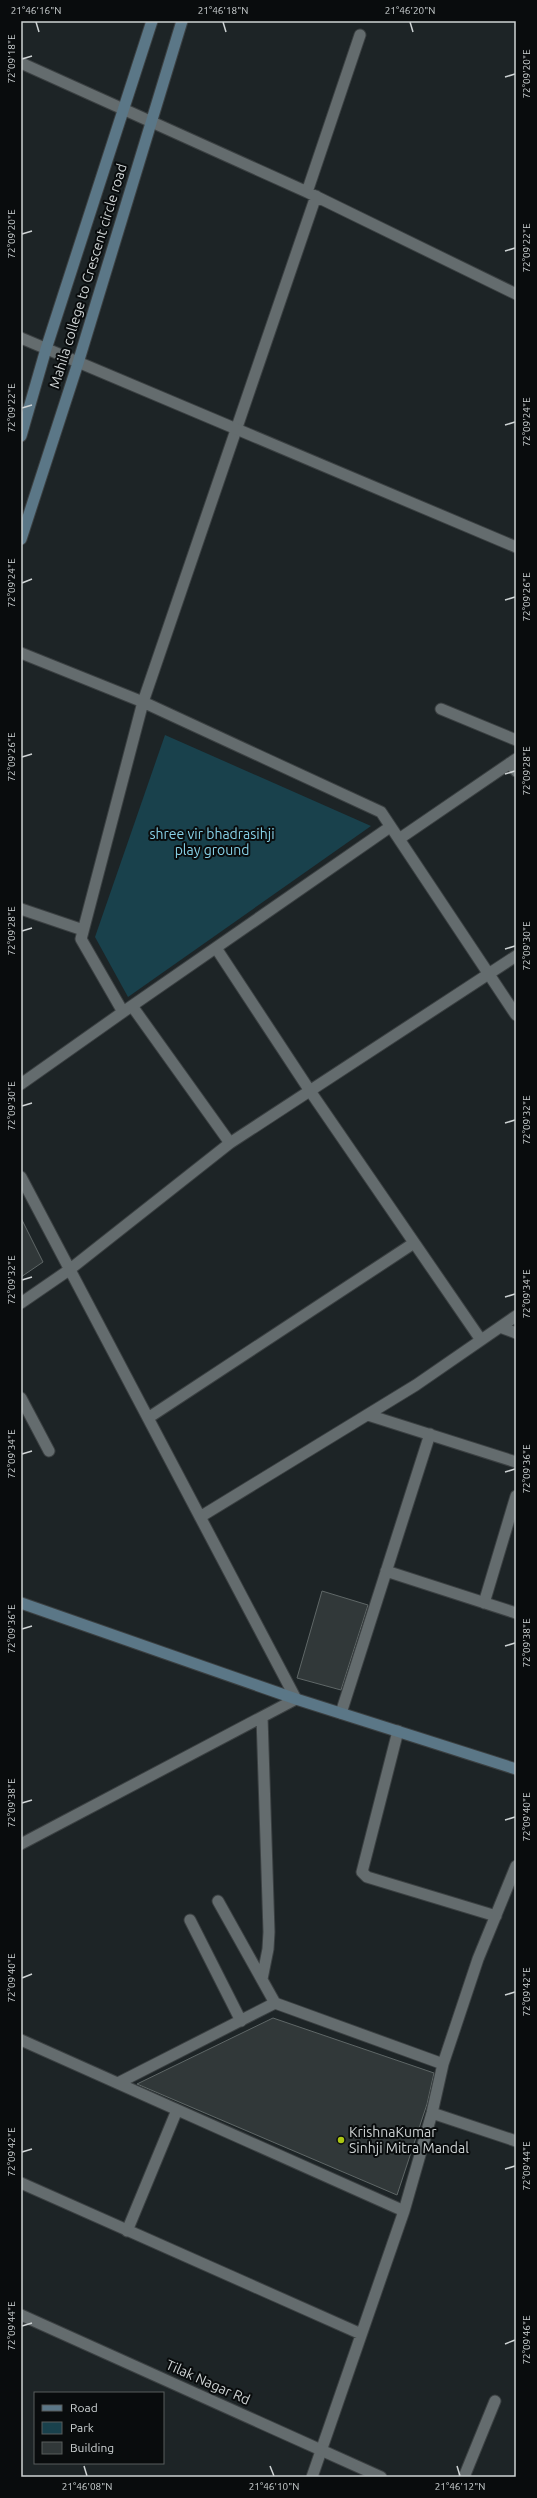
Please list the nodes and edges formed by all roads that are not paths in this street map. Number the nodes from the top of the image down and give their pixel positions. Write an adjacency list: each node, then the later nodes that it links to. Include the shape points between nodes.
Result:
1 (152, 21): 5 (main road, Mahila college to Crescent circle road)
2 (182, 21): 6 (main road, Mahila college to Crescent circle road)
3 (360, 35): 7 (street)
4 (21, 63): 5 (street)
5 (125, 109): 6 (street); 10 (main road, Mahila college to Crescent circle road)
6 (151, 121): 7 (street); 11 (main road, Mahila college to Crescent circle road)
7 (311, 194): 8 (street); 12 (street)
8 (516, 294)
9 (21, 338): 10 (street)
10 (46, 349): 11 (street); 13 (main road, Mahila college to Crescent circle road)
11 (78, 363): 12 (street); 14 (main road, Mahila college to Crescent circle road)
12 (237, 430): 15 (street); 17 (street)
13 (21, 436)
14 (21, 539)
15 (516, 547)
16 (21, 653): 17 (street)
17 (143, 702): 21 (street, via 381,812); 24 (street)
18 (441, 709): 19 (street)
19 (516, 740)
20 (514, 764): 22 (street)
21 (390, 827): 22 (street); 25 (street)
22 (399, 839): 27 (street)
23 (21, 909): 24 (street)
24 (83, 930): 28 (street, via 81,939)
25 (216, 948): 28 (street); 31 (street)
26 (516, 956): 27 (street)
27 (488, 974): 29 (street); 31 (street)
28 (128, 1009): 30 (street); 32 (street)
29 (516, 1015)
30 (21, 1084)
31 (310, 1091): 32 (street); 34 (street)
32 (230, 1143): 35 (street)
33 (21, 1177): 35 (street)
34 (414, 1242): 40 (street); 43 (street)
35 (70, 1270): 36 (street); 43 (street)
36 (21, 1303)
37 (516, 1316): 38 (street)
38 (500, 1327): 39 (street); 40 (street)
39 (516, 1333)
40 (481, 1340): 42 (street)
41 (21, 1398): 45 (street)
42 (368, 1415): 44 (street); 48 (street)
43 (148, 1418): 48 (street)
44 (430, 1434): 46 (street); 49 (street)
45 (49, 1450)
46 (516, 1462)
47 (516, 1496): 51 (street)
48 (200, 1517): 53 (street)
49 (386, 1571): 51 (street); 54 (street)
50 (21, 1603): 53 (main road)
51 (484, 1603): 52 (street)
52 (516, 1613)
53 (296, 1698): 54 (main road); 55 (street)
54 (341, 1713): 56 (main road)
55 (262, 1717): 58 (street); 63 (street, via 270,1932)
56 (398, 1731): 57 (main road); 61 (street, via 361,1868 364,1875)
57 (516, 1768)
58 (21, 1844)
59 (516, 1866): 61 (street)
60 (218, 1901): 63 (street)
61 (496, 1916): 67 (street, via 478,1959)
62 (190, 1920): 65 (street)
63 (262, 1979): 64 (street)
64 (275, 2003): 65 (street); 67 (street)
65 (241, 2021): 68 (street)
66 (21, 2040): 68 (street)
67 (443, 2064): 70 (street)
68 (118, 2084): 69 (street)
69 (177, 2110): 73 (street); 74 (street)
70 (432, 2113): 71 (street); 73 (street)
71 (516, 2141)
72 (21, 2184): 74 (street)
73 (404, 2211): 76 (street)
74 (127, 2231): 76 (street)
75 (21, 2315): 78 (street, Tilak Nagar Rd)
76 (361, 2334): 78 (street)
77 (495, 2401): 81 (street)
78 (322, 2449): 79 (street); 80 (street, Tilak Nagar Rd)
79 (312, 2477)
80 (381, 2477)
81 (464, 2477)

